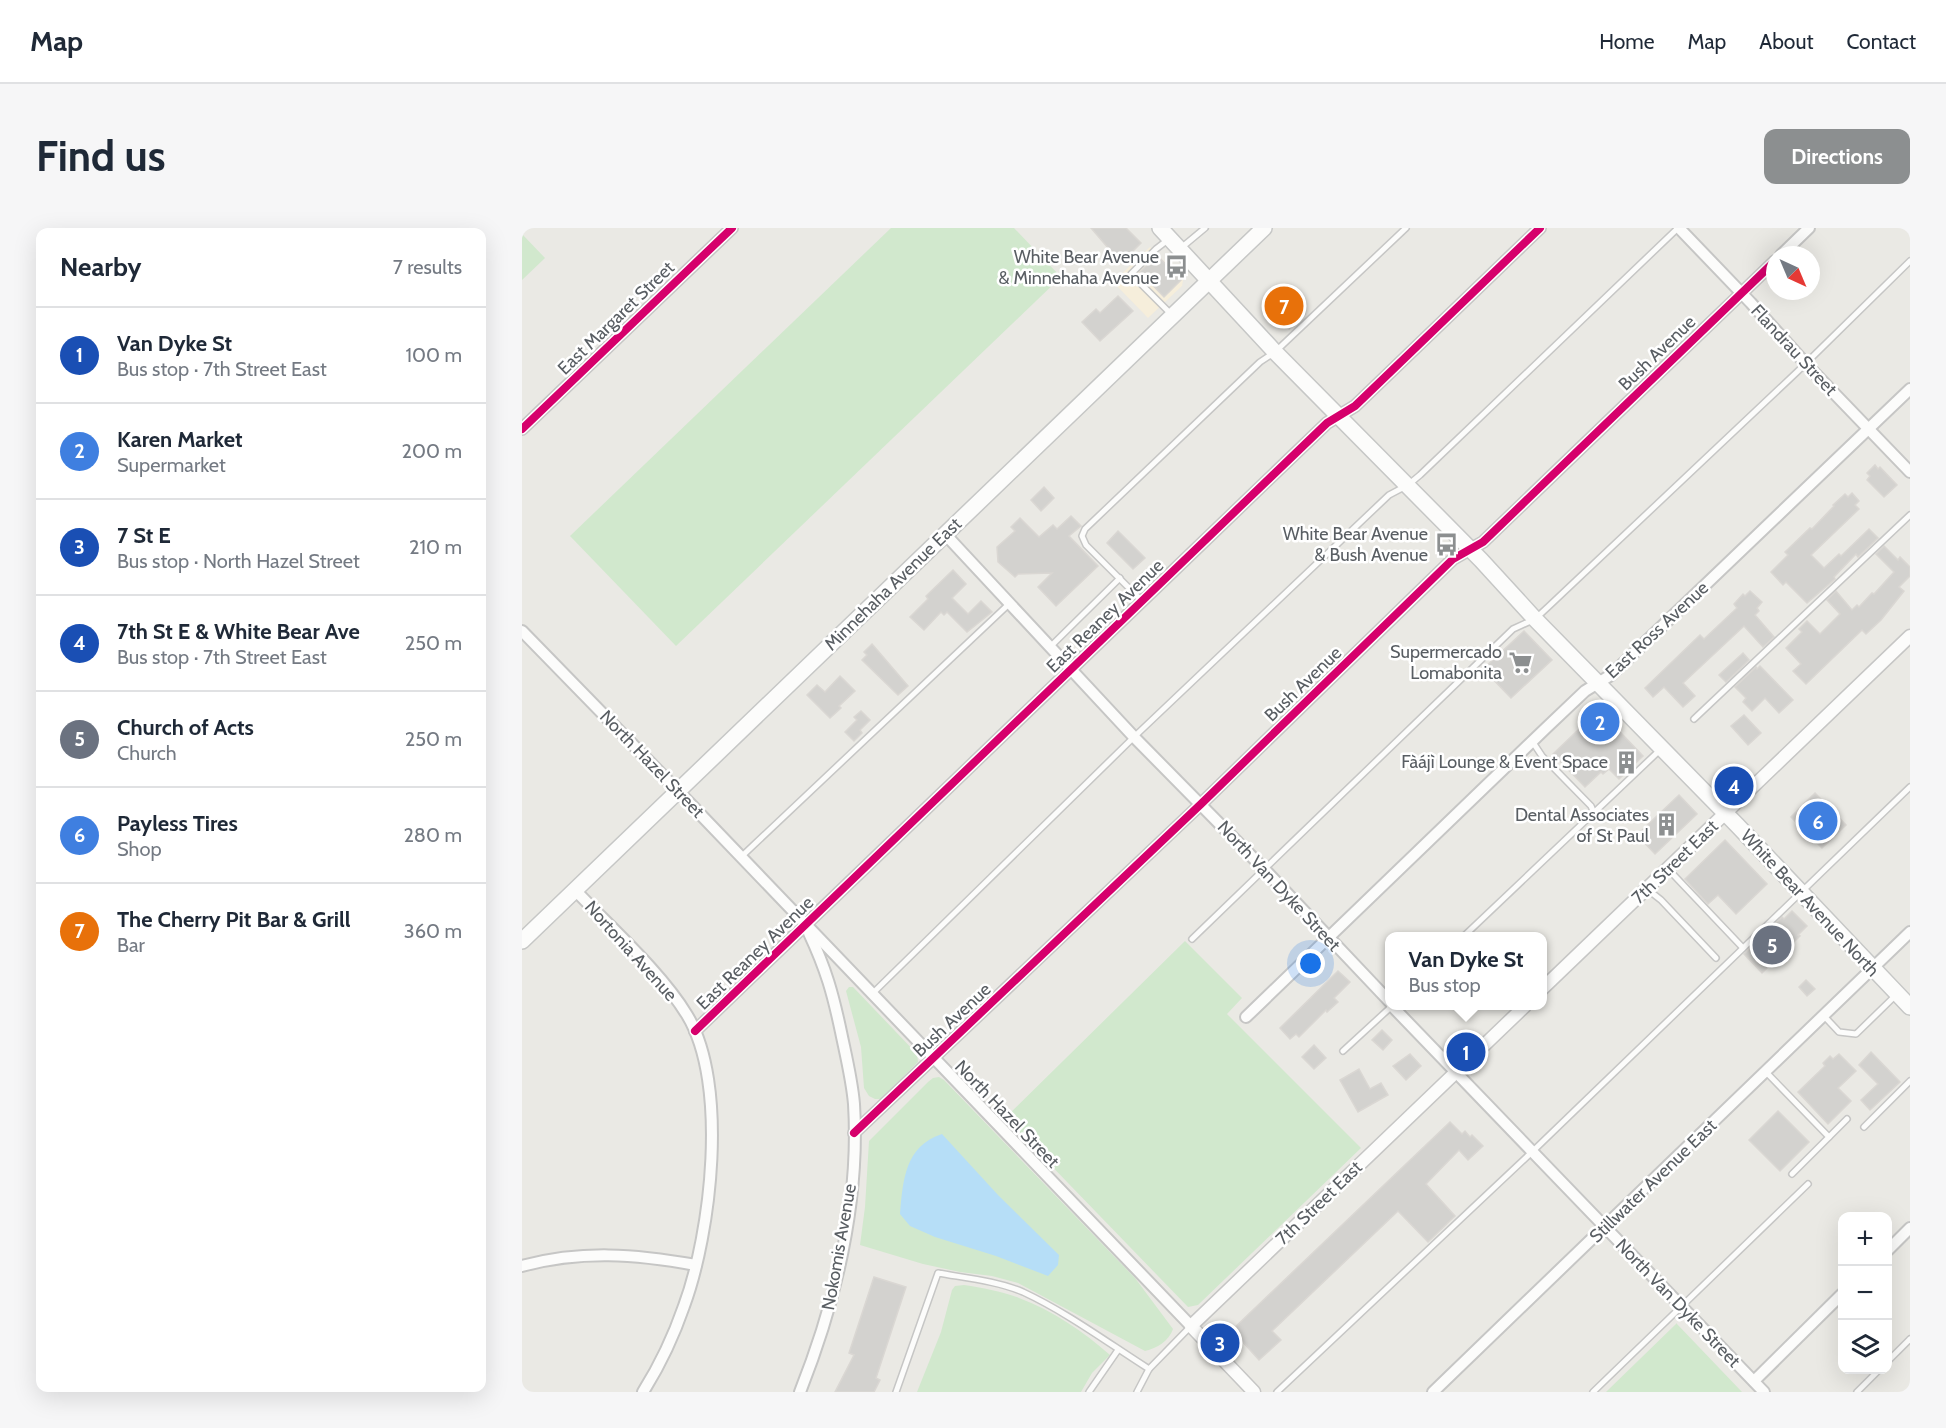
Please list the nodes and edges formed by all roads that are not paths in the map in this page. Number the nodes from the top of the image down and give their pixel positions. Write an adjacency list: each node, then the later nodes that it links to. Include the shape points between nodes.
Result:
1 (732, 228): 19 (street, East Margaret Street)
2 (1205, 228): 8 (lane)
3 (1264, 228): 12 (main road, Minnehaha Avenue East)
4 (1406, 228): 15 (lane)
5 (1540, 228): 18 (street, East Reaney Avenue)
6 (1678, 228): 13 (street, Flandrau Street); 22 (lane)
7 (1809, 228): 9 (street)
8 (1170, 238): 12 (main road, White Bear Avenue North); 14 (lane, via 1131,274)
9 (1790, 246)
10 (1910, 261): 16 (lane)
11 (1766, 269): 13 (street, Bush Avenue)
12 (1210, 280): 14 (main road, Minnehaha Avenue East); 15 (main road, White Bear Avenue North)
13 (1741, 293): 16 (street, Flandrau Street); 25 (street, Bush Avenue, via 1483,542)
14 (1172, 315): 24 (main road, Minnehaha Avenue East)
15 (1275, 352): 18 (main road, White Bear Avenue North); 26 (lane, via 1085,529 1082,536 1086,545)
16 (1805, 363): 20 (street, Flandrau Street); 29 (lane)
17 (1910, 389): 20 (street, East Ross Avenue)
18 (1341, 416): 22 (main road, White Bear Avenue North); 27 (street, East Reaney Avenue, via 1325,425)
19 (522, 429)
20 (1868, 429): 21 (street, Flandrau Street); 34 (street, East Ross Avenue, via 1611,675)
21 (1910, 472)
22 (1408, 485): 25 (main road, White Bear Avenue North); 36 (lane, via 1389,495)
23 (1910, 515): 35 (lane)
24 (945, 534): 28 (street, North Van Dyke Street); 40 (main road, Minnehaha Avenue East)
25 (1470, 549): 29 (main road, White Bear Avenue North); 41 (street, Bush Avenue, via 1453,559)
26 (1120, 578): 27 (lane); 32 (lane)
27 (1142, 601): 33 (street, East Reaney Avenue)
28 (1010, 603): 32 (street, North Van Dyke Street); 44 (lane)
29 (1535, 619): 34 (main road, White Bear Avenue North); 46 (lane, via 1513,629)
30 (522, 631): 40 (street, North Hazel Street)
31 (1910, 636): 43 (street, 7th Street East)
32 (1051, 646): 33 (street, North Van Dyke Street)
33 (1072, 668): 36 (street, North Van Dyke Street); 50 (street, East Reaney Avenue)
34 (1598, 683): 37 (street, East Ross Avenue); 38 (main road, White Bear Avenue North)
35 (1694, 719)
36 (1134, 737): 41 (street, North Van Dyke Street); 60 (lane)
37 (1532, 741): 42 (lane); 54 (street, East Ross Avenue)
38 (1661, 749): 42 (lane); 43 (main road, White Bear Avenue North)
39 (1910, 787): 49 (lane)
40 (678, 790): 44 (street, North Hazel Street); 48 (main road, Minnehaha Avenue East)
41 (1201, 804): 46 (street, North Van Dyke Street); 71 (street, Bush Avenue)
42 (1594, 813): 51 (lane)
43 (1725, 814): 45 (street, 7th Street East); 49 (main road, White Bear Avenue North)
44 (741, 858): 50 (street, North Hazel Street)
45 (1668, 869): 47 (street, 7th Street East); 56 (lane)
46 (1265, 870): 53 (lane); 54 (street, North Van Dyke Street)
47 (1647, 889): 57 (lane); 59 (street, 7th Street East)
48 (575, 890): 55 (main road, Minnehaha Avenue East); 69 (street, Nortonia Avenue, via 653,972 681,1006)
49 (1800, 892): 56 (lane); 58 (main road, White Bear Avenue North)
50 (805, 925): 60 (street, North Hazel Street); 69 (street, East Reaney Avenue); 77 (street, Nokomis Avenue, via 833,994 854,1103)
51 (1468, 932)
52 (1910, 932): 58 (street, Stillwater Avenue East)
53 (1192, 939)
54 (1329, 939): 62 (street, North Van Dyke Street); 68 (street, East Ross Avenue)
55 (522, 941)
56 (1743, 948): 79 (lane)
57 (1716, 958)
58 (1872, 969): 61 (main road, White Bear Avenue North); 67 (street, Stillwater Avenue East)
59 (1547, 983)
60 (872, 994): 71 (street, North Hazel Street)
61 (1897, 994): 63 (main road, White Bear Avenue North); 67 (lane, via 1856,1034 1839,1032)
62 (1385, 998)
63 (1910, 1007)
64 (1385, 1010): 70 (lane)
65 (1397, 1010): 72 (street, North Van Dyke Street)
66 (1520, 1010): 72 (street, 7th Street East)
67 (1824, 1016): 73 (street, Stillwater Avenue East)
68 (1246, 1017)
69 (695, 1031): 85 (street, Nortonia Avenue, via 709,1089 711,1155)
70 (1343, 1051)
71 (933, 1058): 77 (street, Bush Avenue); 89 (street, North Hazel Street)
72 (1456, 1071): 79 (street, North Van Dyke Street); 89 (street, 7th Street East)
73 (1766, 1072): 78 (lane); 82 (street, Stillwater Avenue East)
74 (1910, 1081): 76 (lane)
75 (1847, 1119): 78 (lane)
76 (1864, 1128)
77 (854, 1133): 97 (street, Nokomis Avenue, via 847,1229 838,1273)
78 (1829, 1137): 80 (lane)
79 (1533, 1151): 82 (street, North Van Dyke Street); 102 (lane)
80 (1792, 1174)
81 (1808, 1184): 88 (lane)
82 (1605, 1227): 88 (street, North Van Dyke Street); 103 (street, Stillwater Avenue East)
83 (1910, 1228): 84 (street)
84 (1892, 1245)
85 (696, 1265): 86 (street, via 623,1254 549,1259); 96 (street, Nortonia Avenue, via 685,1305)
86 (522, 1266)
87 (1838, 1298): 95 (street)
88 (1681, 1305): 95 (street, North Van Dyke Street); 104 (lane)
89 (1191, 1326): 93 (lane); 101 (street, North Hazel Street)
90 (1910, 1339): 92 (lane)
91 (1118, 1350): 93 (lane); 98 (lane, via 1071,1318 1022,1292 938,1273); 99 (lane)
92 (1892, 1356)
93 (1149, 1369): 100 (lane)
94 (1875, 1374): 106 (lane)
95 (1754, 1381): 105 (street, North Van Dyke Street)
96 (644, 1392)
97 (800, 1392)
98 (897, 1392)
99 (1089, 1392)
100 (1137, 1392)
101 (1254, 1392)
102 (1278, 1392)
103 (1433, 1392)
104 (1593, 1392)
105 (1764, 1392)
106 (1857, 1392)

